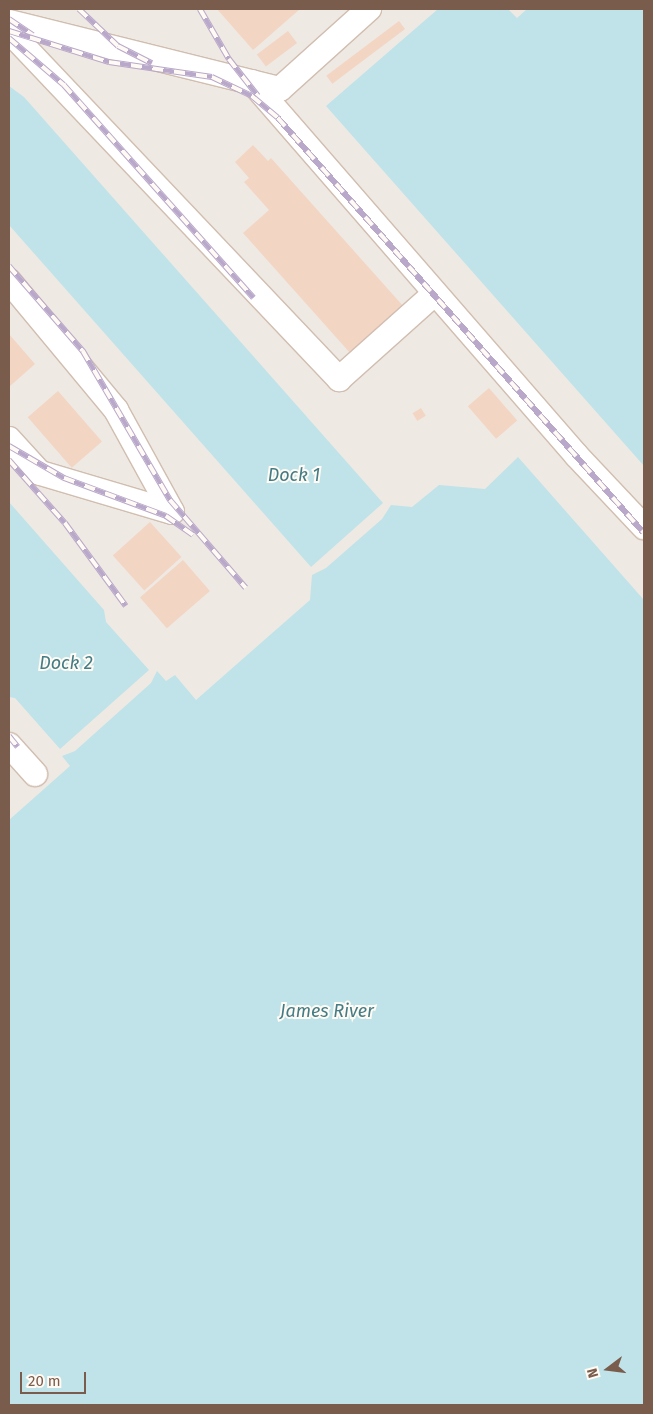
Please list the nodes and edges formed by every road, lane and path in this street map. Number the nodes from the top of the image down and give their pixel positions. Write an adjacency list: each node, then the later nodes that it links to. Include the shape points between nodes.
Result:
1 (369, 9): 4 (lane, via 280,89)
2 (9, 22): 4 (lane)
3 (9, 32): 6 (lane, via 339,380)
4 (252, 82): 6 (lane)
5 (9, 281): 7 (lane, via 116,410 172,512 40,473)
6 (434, 294): 8 (lane)
7 (9, 439)
8 (644, 527)
9 (9, 745): 10 (lane)
10 (35, 774)

